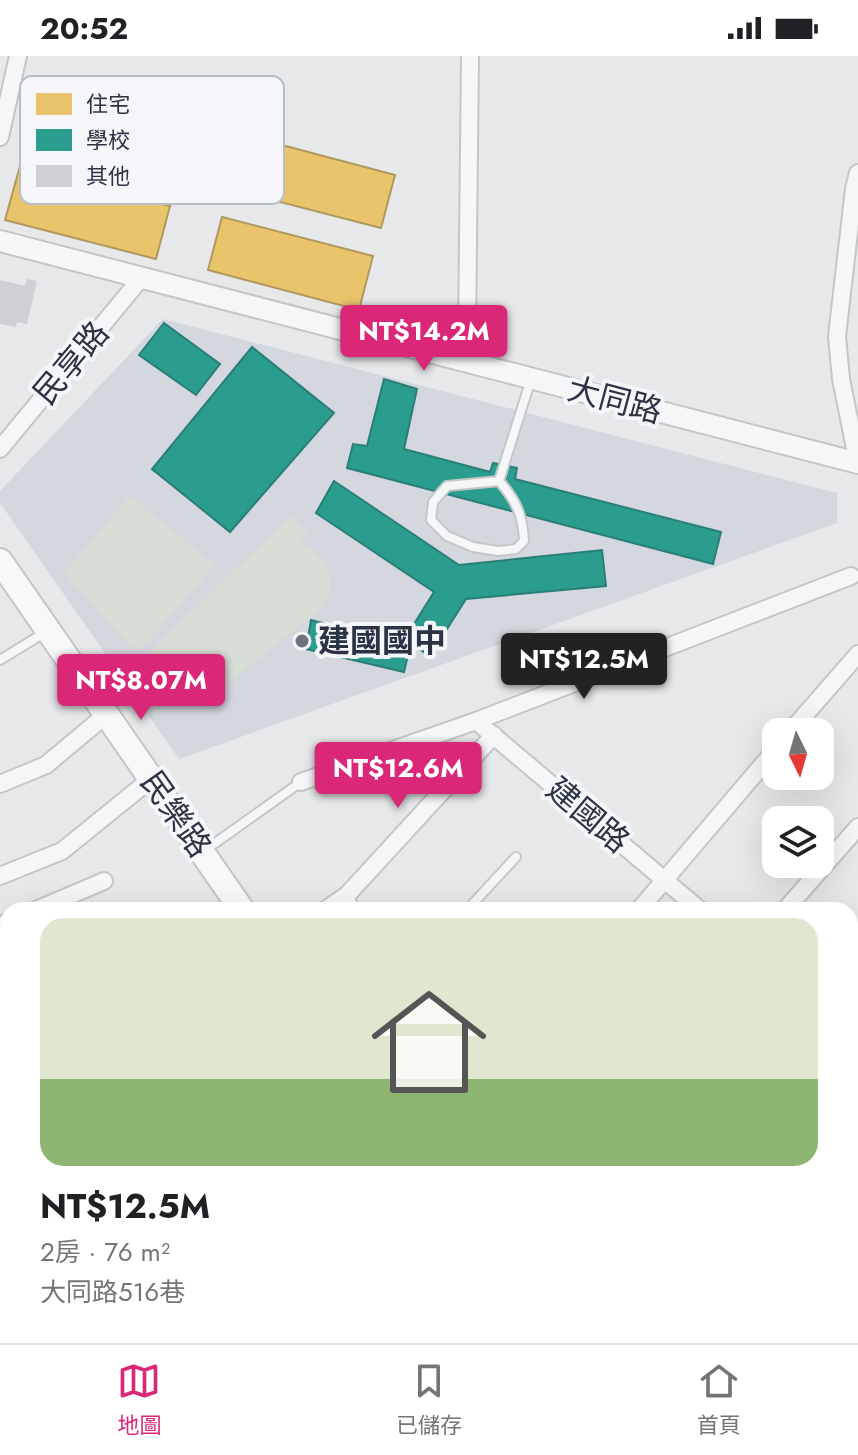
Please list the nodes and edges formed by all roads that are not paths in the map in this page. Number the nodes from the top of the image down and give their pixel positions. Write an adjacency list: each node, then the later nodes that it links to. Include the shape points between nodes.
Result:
1 (18, 56): 3 (street)
2 (470, 56): 8 (street, via 467,334)
3 (0, 137)
4 (858, 173): 6 (street)
5 (0, 241): 7 (street, 大同路)
6 (851, 275): 11 (street, via 837,336)
7 (142, 277): 8 (street, 大同路); 10 (street, 民享路)
8 (459, 360): 9 (street, 大同路)
9 (532, 378): 11 (street, 大同路); 12 (lane)
10 (0, 449)
11 (858, 463)
12 (499, 481): 12 (lane, via 447,486 433,502 431,520 447,536 473,547 516,549 524,541 521,512)
13 (0, 561): 15 (main road, 民樂路)
14 (851, 576): 20 (street)
15 (48, 630): 17 (lane); 18 (main road, 民樂路)
16 (858, 654): 19 (street)
17 (0, 660)
18 (107, 714): 23 (main road, 民樂路); 25 (street, via 46,765)
19 (802, 718)
20 (476, 721): 21 (street, 建國路); 24 (street)
21 (494, 735): 30 (street, 建國路); 32 (street)
22 (762, 765): 30 (street)
23 (151, 779): 27 (main road, 民樂路); 29 (street, via 62,851)
24 (301, 782): 27 (lane)
25 (0, 784)
26 (858, 827): 40 (street)
27 (202, 852): 34 (main road, 民樂路)
28 (516, 857): 37 (lane)
29 (0, 876)
30 (664, 880): 38 (street); 39 (street, 建國路)
31 (104, 881): 33 (street)
32 (347, 895): 35 (street); 36 (lane)
33 (55, 902)
34 (236, 902)
35 (337, 902)
36 (352, 902)
37 (474, 902)
38 (646, 902)
39 (690, 902)
40 (792, 902)

